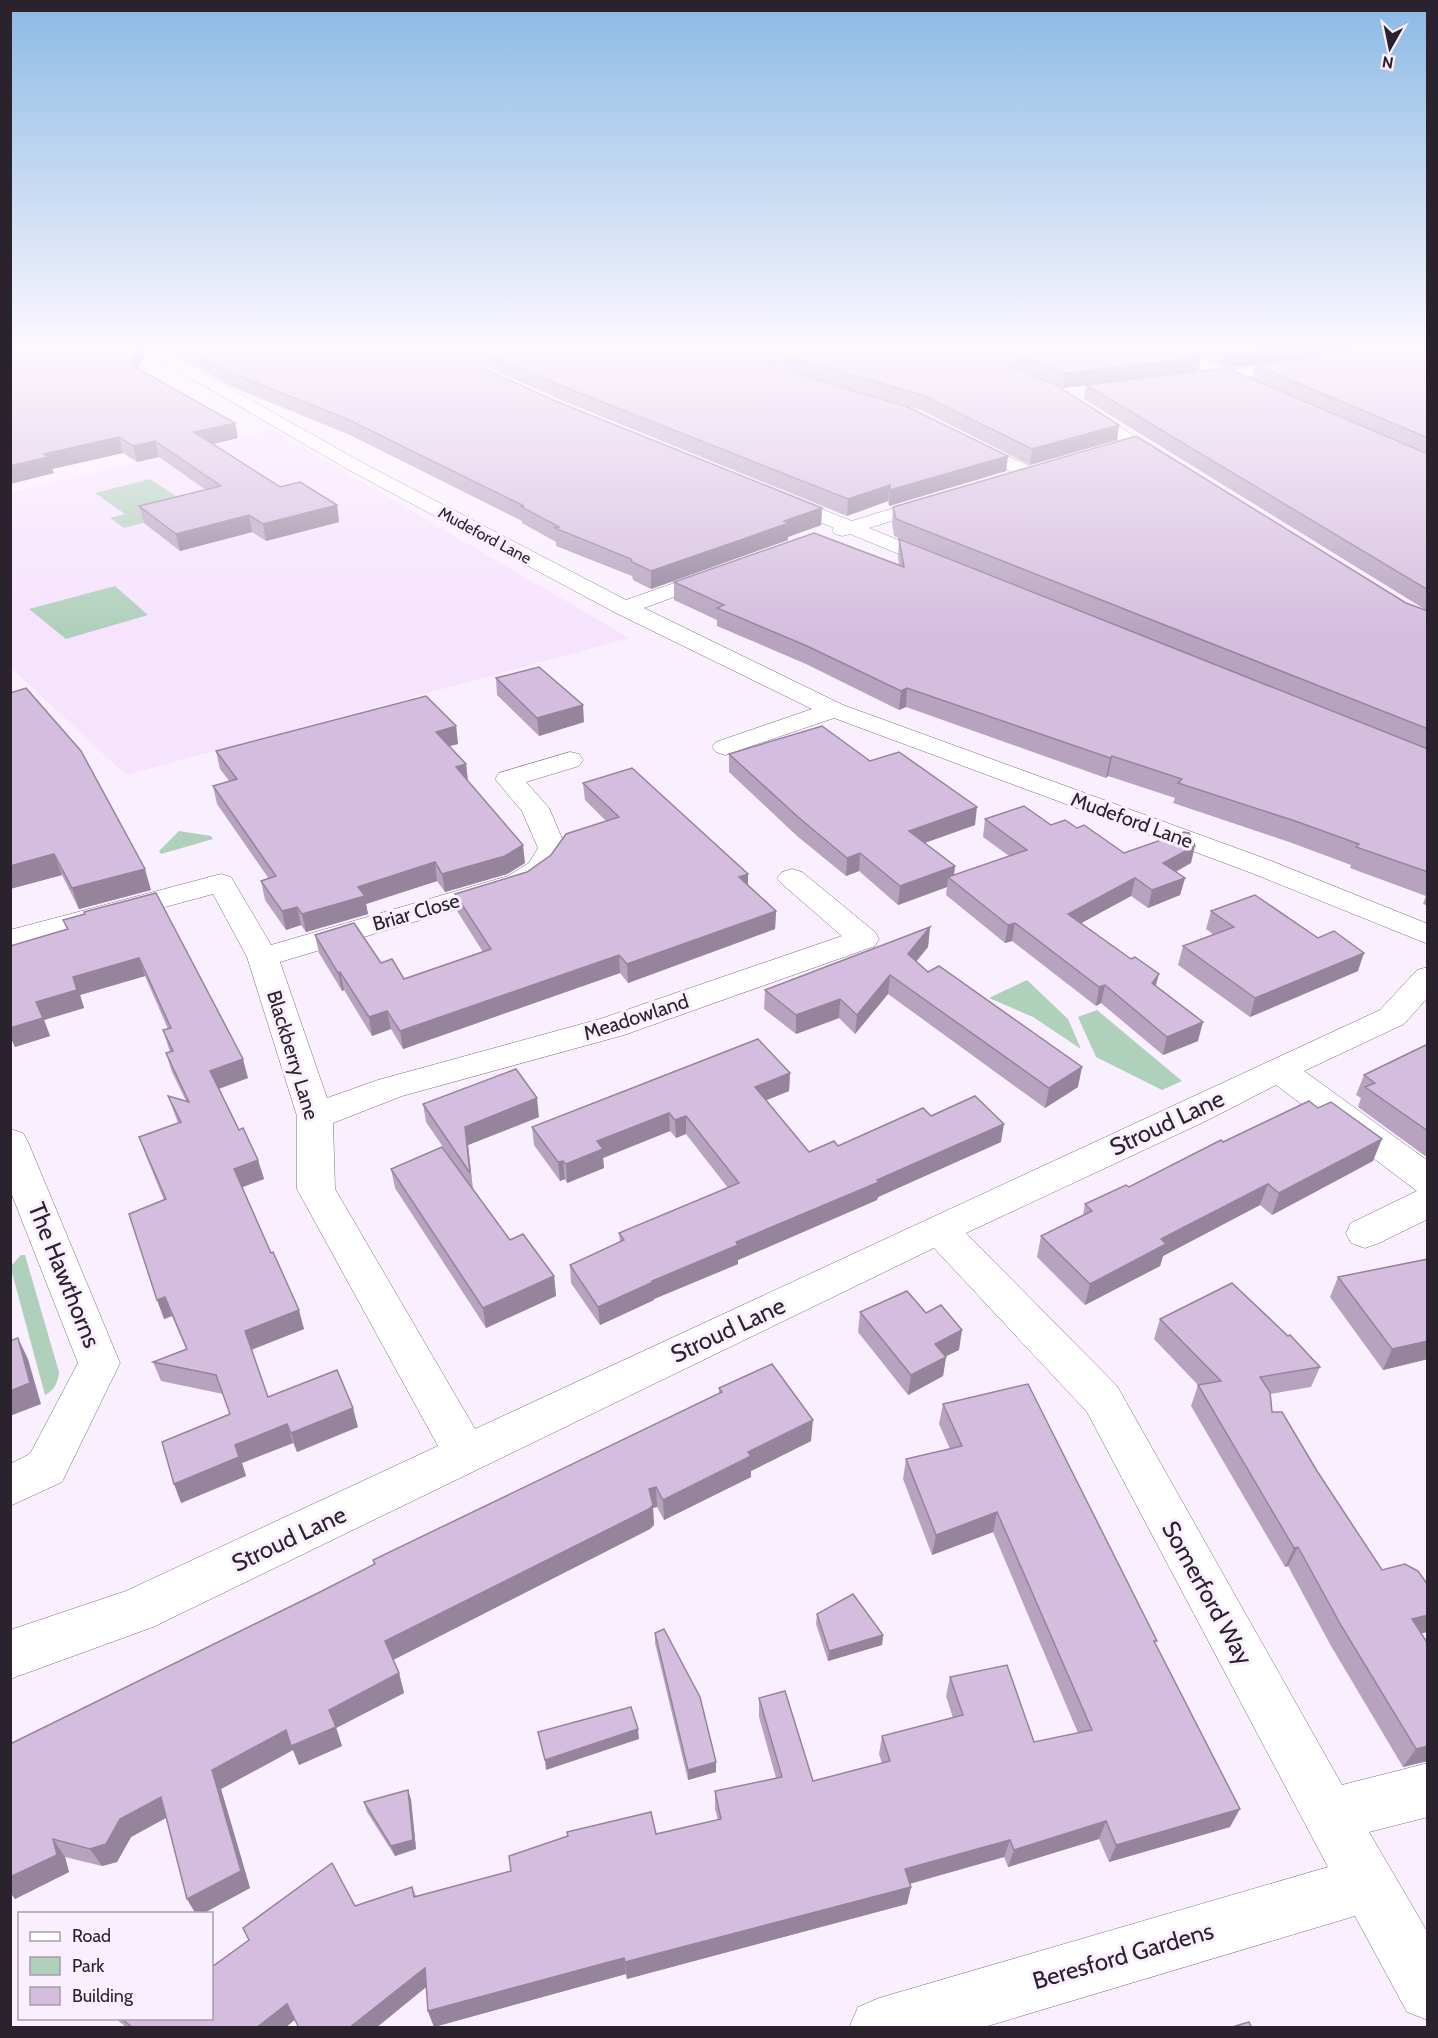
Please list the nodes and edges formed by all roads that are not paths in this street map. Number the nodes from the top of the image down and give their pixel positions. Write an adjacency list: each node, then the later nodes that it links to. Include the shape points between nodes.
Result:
1 (310, 441): 16 (street, Mudeford Lane)
2 (966, 441): 7 (street)
3 (1132, 441): 4 (street)
4 (1134, 443): 5 (street); 8 (street)
5 (1113, 449)
6 (1050, 467): 7 (street)
7 (1029, 473): 9 (street)
8 (1185, 475)
9 (1002, 481)
10 (764, 492): 12 (street)
11 (949, 497): 12 (street)
12 (850, 527): 13 (street); 15 (street)
13 (828, 535)
14 (731, 570): 16 (street)
15 (961, 573)
16 (624, 608): 17 (street, Mudeford Lane)
17 (834, 710): 18 (street); 21 (street, Mudeford Lane, via 1259,866)
18 (725, 747)
19 (570, 760): 23 (street, Briar Close, via 508,778 535,808 552,848 538,872 518,882)
20 (792, 878): 26 (street, Meadowland, via 864,939 612,1027 390,1088)
21 (1428, 934)
22 (10, 940): 23 (street, Blackberry Lane, via 220,883)
23 (263, 957): 26 (street, Blackberry Lane)
24 (1428, 977): 25 (street, Stroud Lane, via 1392,1017)
25 (1278, 1069): 28 (street); 30 (street, Stroud Lane)
26 (315, 1116): 32 (street, Blackberry Lane, via 316,1189)
27 (10, 1142): 33 (street, The Hawthorns, via 99,1363 46,1467)
28 (1428, 1181)
29 (1428, 1202): 31 (street)
30 (939, 1229): 32 (street, Stroud Lane); 36 (street, Somerford Way, via 1102,1400)
31 (1365, 1233)
32 (466, 1455): 34 (street, Stroud Lane, via 136,1611)
33 (10, 1486)
34 (10, 1655)
35 (1428, 1790): 36 (street)
36 (1329, 1815): 37 (street, Somerford Way)
37 (1367, 1884): 38 (street, Somerford Way); 39 (street, Beresford Gardens)
38 (1428, 1991)
39 (879, 2028)

